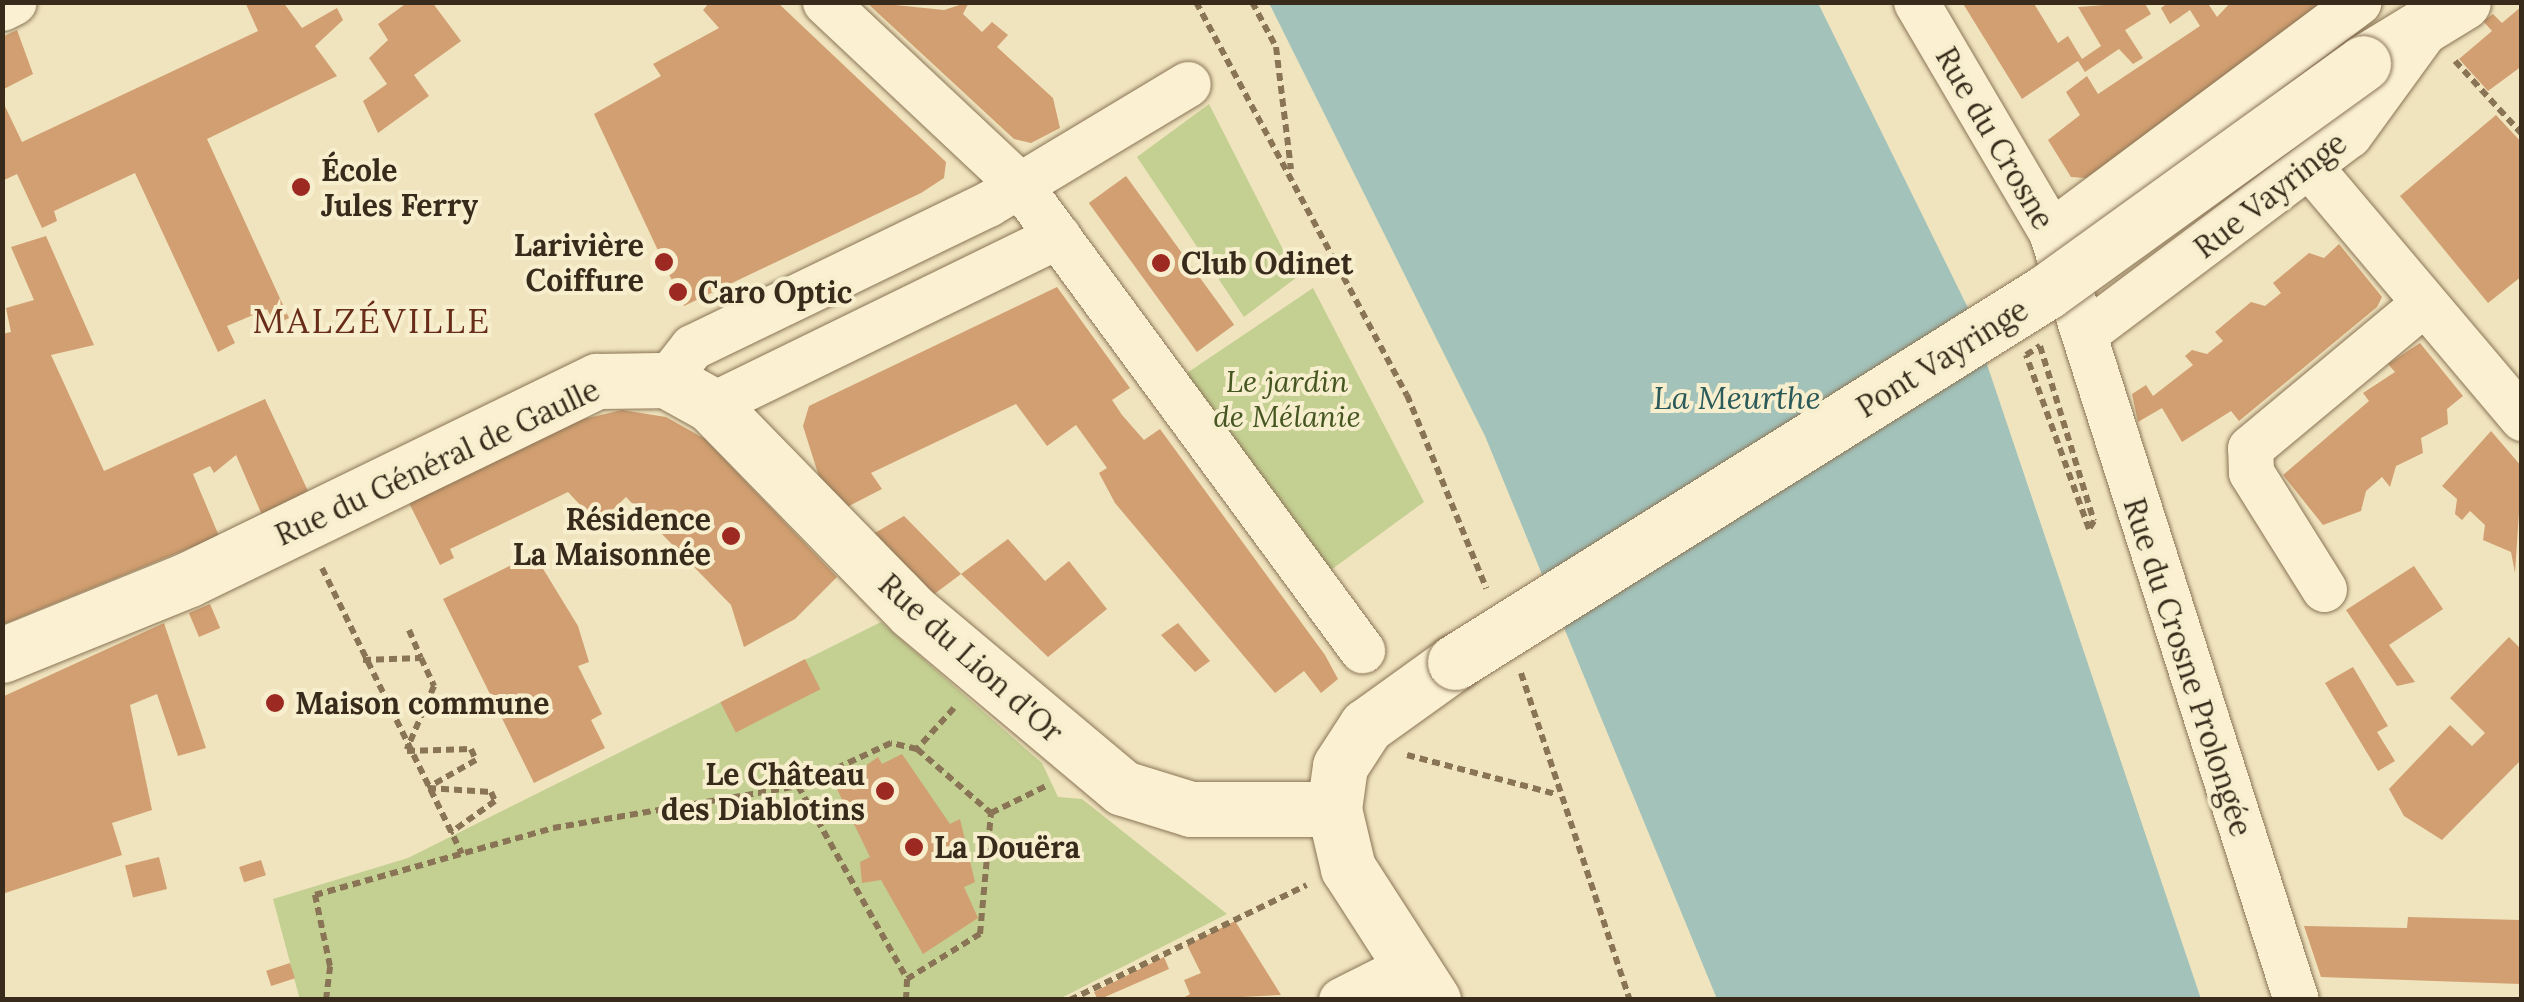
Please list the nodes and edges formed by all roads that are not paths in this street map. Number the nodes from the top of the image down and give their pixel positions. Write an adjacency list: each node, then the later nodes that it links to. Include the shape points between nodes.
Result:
1 (14, 2): 5 (street)
2 (825, 2): 9 (street)
3 (1916, 2): 10 (street, Rue du Crosne)
4 (2360, 2): 10 (street)
5 (2, 8)
6 (2440, 12): 8 (street, Rue Vayringe, via 2378,103); 19 (main road, Pont Vayringe, bridge, via 2046,292 1455,662 1366,726 1340,766)
7 (1188, 84): 9 (street)
8 (2310, 167): 12 (street); 13 (street, Rue Vayringe)
9 (1019, 184): 11 (street); 14 (street, via 692,347)
10 (2051, 232): 13 (street, Rue du Crosne)
11 (1058, 236): 14 (street, Rue du Général de Gaulle); 17 (street)
12 (2419, 307): 15 (street); 16 (street, via 2250,448 2251,472)
13 (2086, 334): 22 (street, Rue du Crosne Prolongée)
14 (688, 393): 18 (main road, Rue du Général de Gaulle, via 597,381 304,526); 19 (main road, Rue du Lion d'Or, via 984,672 1123,788 1168,804)
15 (2522, 418)
16 (2324, 590)
17 (1362, 650)
18 (2, 655)
19 (1334, 809): 20 (main road, via 1348,868)
20 (1421, 983): 21 (street)
21 (1341, 1000)
22 (2296, 1000)

